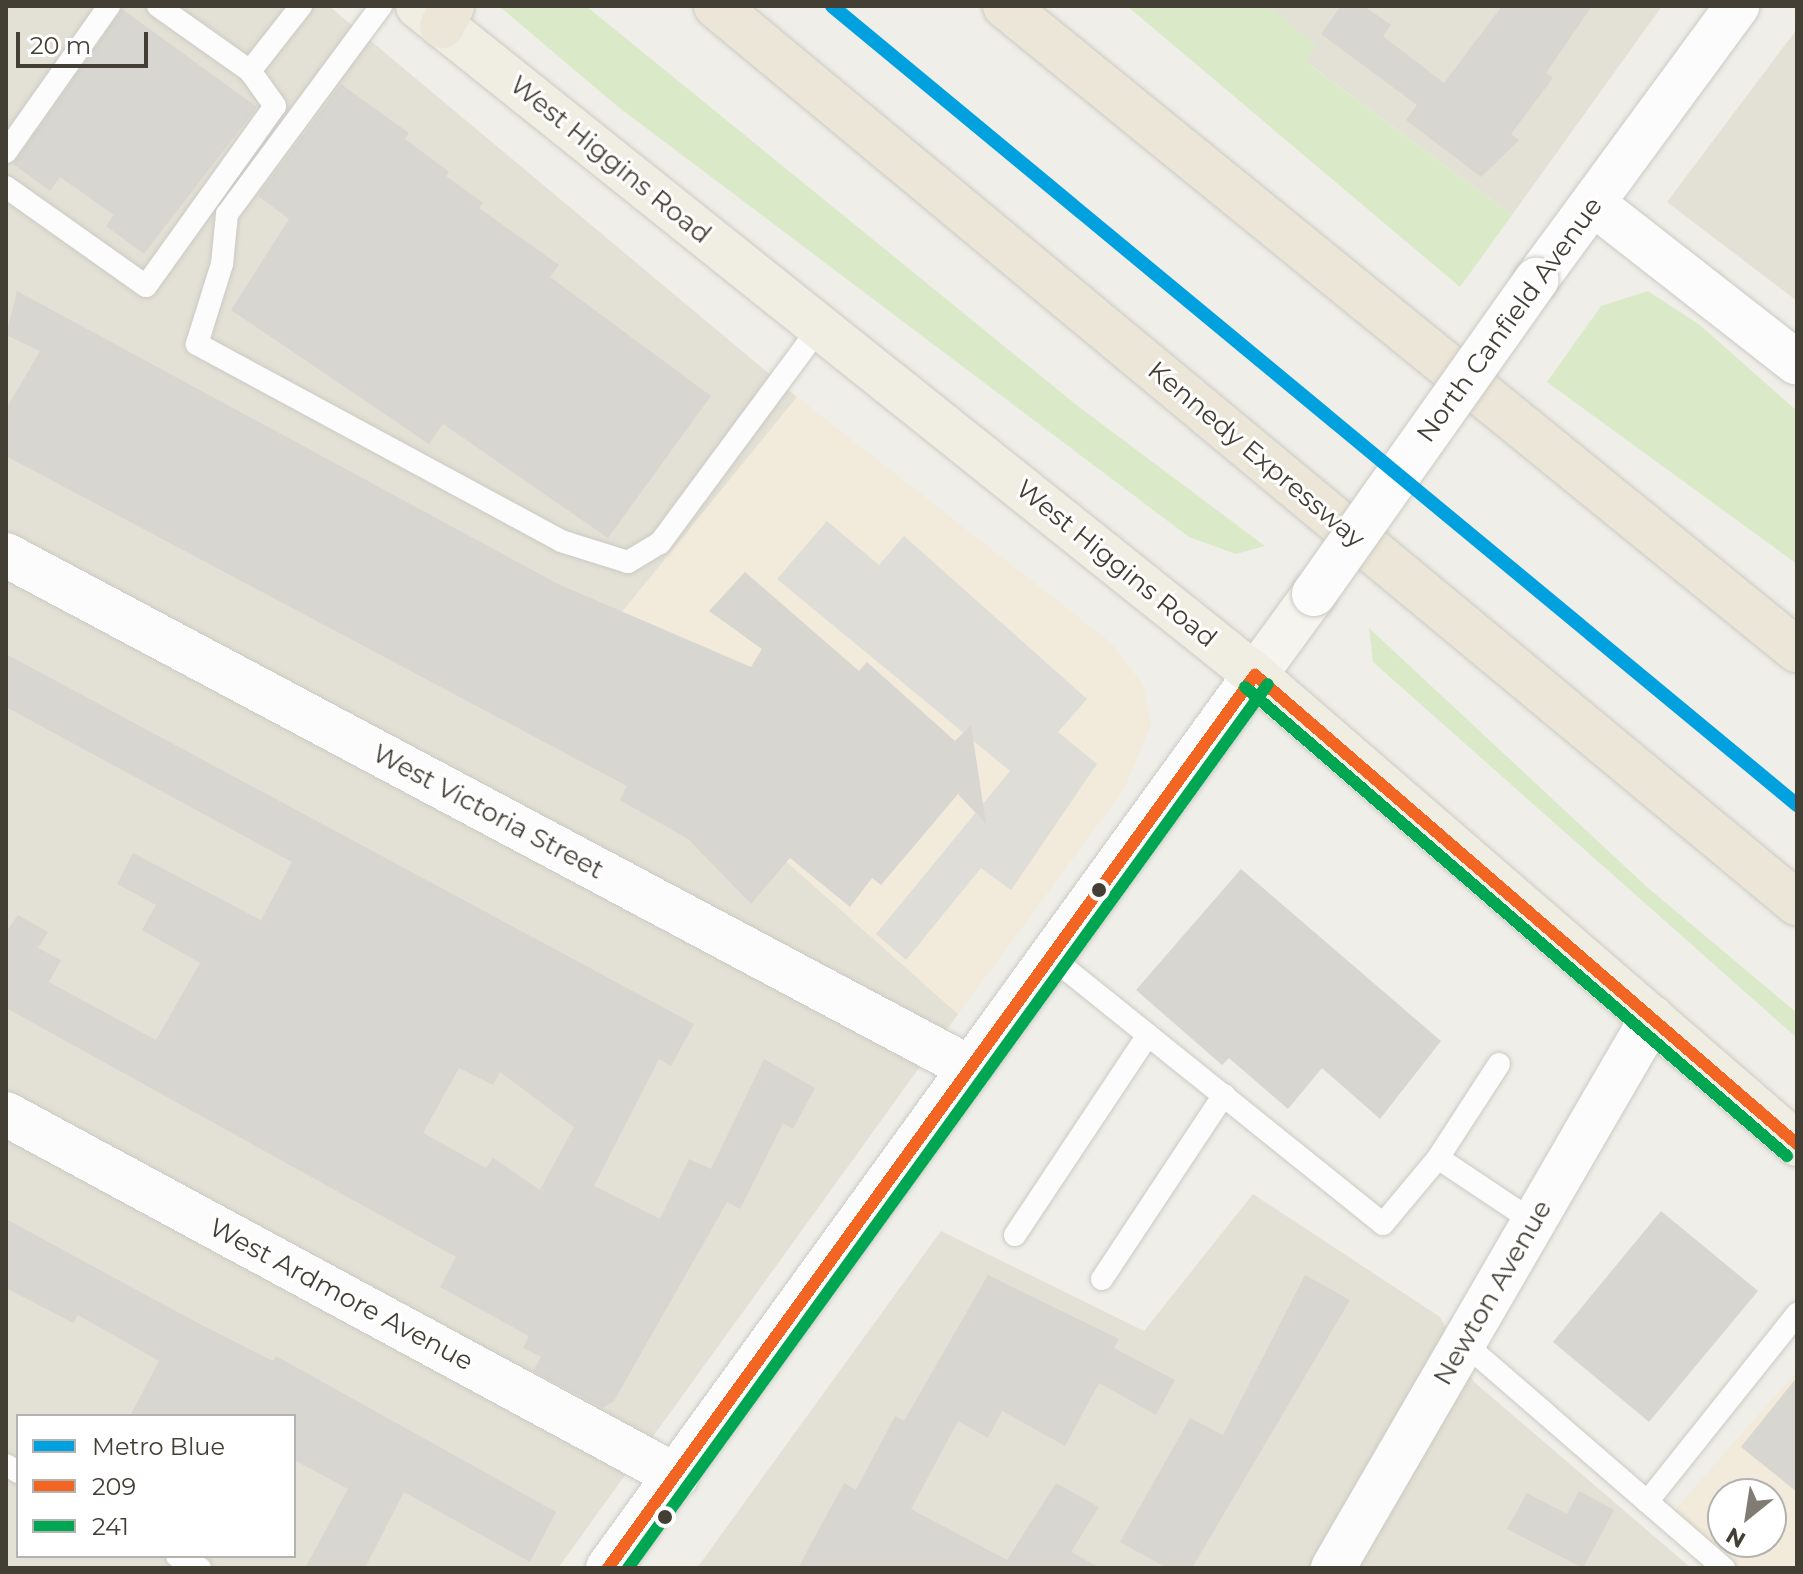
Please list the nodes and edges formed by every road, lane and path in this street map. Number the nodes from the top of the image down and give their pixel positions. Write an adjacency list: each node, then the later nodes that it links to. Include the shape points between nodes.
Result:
1 (109, 6): 10 (lane)
2 (158, 6): 9 (lane)
3 (301, 6): 9 (lane)
4 (381, 6): 13 (lane, via 227,214 222,264 197,344 561,541 628,562 660,543)
5 (716, 6): 19 (highway, Kennedy Expressway)
6 (1005, 6): 17 (highway)
7 (1737, 6): 12 (street, North Canfield Avenue)
8 (437, 13): 13 (main road, West Higgins Road)
9 (250, 71): 11 (lane, via 275,106 146,286)
10 (6, 152)
11 (6, 187)
12 (1595, 205): 14 (street); 16 (street, North Canfield Avenue, bridge)
13 (819, 328): 18 (main road, West Higgins Road)
14 (1797, 363)
15 (6, 555): 24 (street, West Victoria Street)
16 (1314, 594): 18 (main road, North Canfield Avenue)
17 (1797, 650)
18 (1255, 675): 20 (street, North Canfield Avenue); 21 (main road, West Higgins Road)
19 (1797, 903)
20 (1051, 957): 22 (lane); 24 (street, North Canfield Avenue)
21 (1652, 1018): 27 (main road, West Higgins Road); 29 (street, Newton Avenue)
22 (1148, 1035): 25 (lane); 30 (lane)
23 (1499, 1064): 28 (lane)
24 (970, 1068): 34 (street, North Canfield Avenue)
25 (1224, 1095): 28 (lane, via 1383,1224); 31 (lane)
26 (6, 1114): 34 (street, West Ardmore Avenue)
27 (1797, 1144)
28 (1438, 1158): 29 (lane)
29 (1534, 1222): 33 (street, Newton Avenue)
30 (1015, 1235)
31 (1102, 1279)
32 (1797, 1314): 35 (lane)
33 (1464, 1343): 35 (lane); 39 (street, Newton Avenue)
34 (676, 1476): 38 (street, North Canfield Avenue)
35 (1647, 1502): 40 (lane)
36 (181, 1558): 37 (lane)
37 (200, 1568)
38 (608, 1568)
39 (1333, 1568)
40 (1724, 1568)

